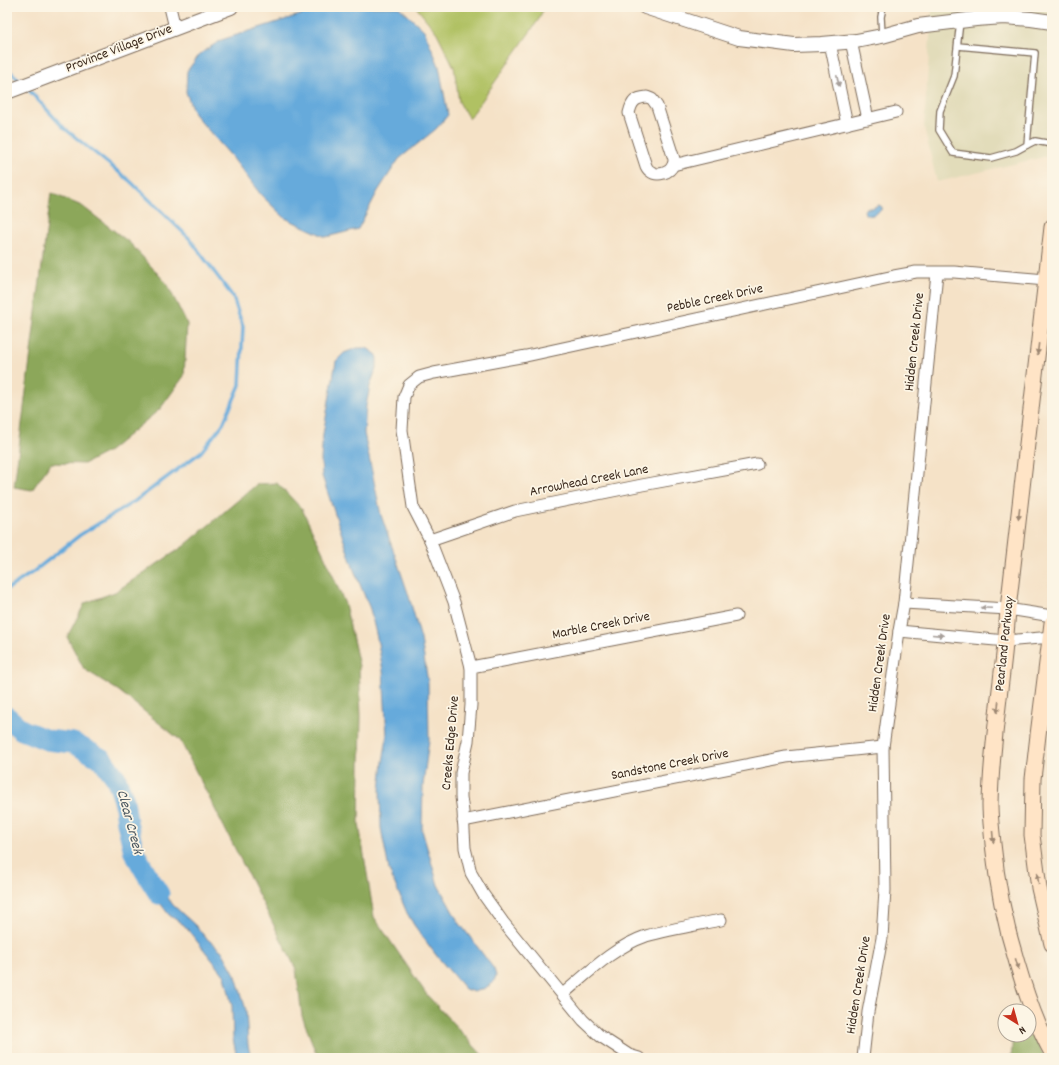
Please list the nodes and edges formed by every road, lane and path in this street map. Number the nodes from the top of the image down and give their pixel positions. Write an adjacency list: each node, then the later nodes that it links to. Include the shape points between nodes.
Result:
1 (170, 7): 8 (street)
2 (231, 7): 8 (street, Province Village Drive)
3 (645, 7): 11 (street, via 739,38 794,45)
4 (883, 7): 9 (lane)
5 (976, 13): 6 (street); 7 (street)
6 (960, 21): 9 (street, via 918,26); 12 (lane)
7 (1052, 22)
8 (175, 28): 13 (street, Province Village Drive)
9 (882, 36): 10 (street)
10 (851, 41): 11 (street); 15 (street)
11 (830, 43): 16 (street, one-way to 16)
12 (958, 46): 18 (lane, via 1035,53); 18 (lane, via 954,76 940,111 938,130 953,153 991,158)
13 (7, 92)
14 (896, 112): 15 (street)
15 (868, 119): 16 (street)
16 (847, 124): 19 (street)
17 (1052, 144): 18 (lane, via 1035,141)
18 (1027, 145)
19 (673, 165): 19 (street, via 674,158 657,106 647,97 635,100 629,113 646,166 656,174 670,169)
20 (1052, 227): 22 (main road, Pearland Parkway)
21 (937, 273): 22 (street, Pebble Creek Drive, via 954,272); 23 (street, Pebble Creek Drive, via 916,272 894,276 526,356 434,373 419,377 409,385); 26 (street, Hidden Creek Drive)
22 (1046, 280): 27 (main road, Pearland Parkway, one-way to 27)
23 (404, 397): 25 (street, Creeks Edge Drive, via 402,430 413,507)
24 (757, 464): 25 (street, Arrowhead Creek Lane, via 515,511)
25 (430, 540): 33 (street, Creeks Edge Drive, via 454,602)
26 (904, 603): 27 (street, one-way to 26); 30 (street, Hidden Creek Drive)
27 (1008, 609): 29 (street); 32 (main road, Pearland Parkway)
28 (736, 616): 33 (street, Marble Creek Drive)
29 (1052, 616)
30 (899, 631): 32 (street, one-way to 32); 34 (street, Hidden Creek Drive)
31 (1051, 632): 32 (street); 37 (main road, one-way to 31, via 1039,888 1032,835 1038,735)
32 (1006, 641): 39 (main road, Pearland Parkway, one-way to 39, via 993,751 990,807 996,871 1007,930 1026,995)
33 (472, 667): 35 (street, Creeks Edge Drive, via 468,741 461,773)
34 (884, 747): 35 (street, Sandstone Creek Drive, via 786,757); 41 (street, Hidden Creek Drive, via 885,890 882,938 868,1012)
35 (463, 821): 38 (street, Creeks Edge Drive, via 464,848 469,867 483,894)
36 (721, 920): 38 (street, via 645,937 622,947)
37 (1052, 944)
38 (562, 994): 40 (street, Creeks Edge Drive, via 600,1036)
39 (1052, 1053)
40 (638, 1058)
41 (864, 1058)

